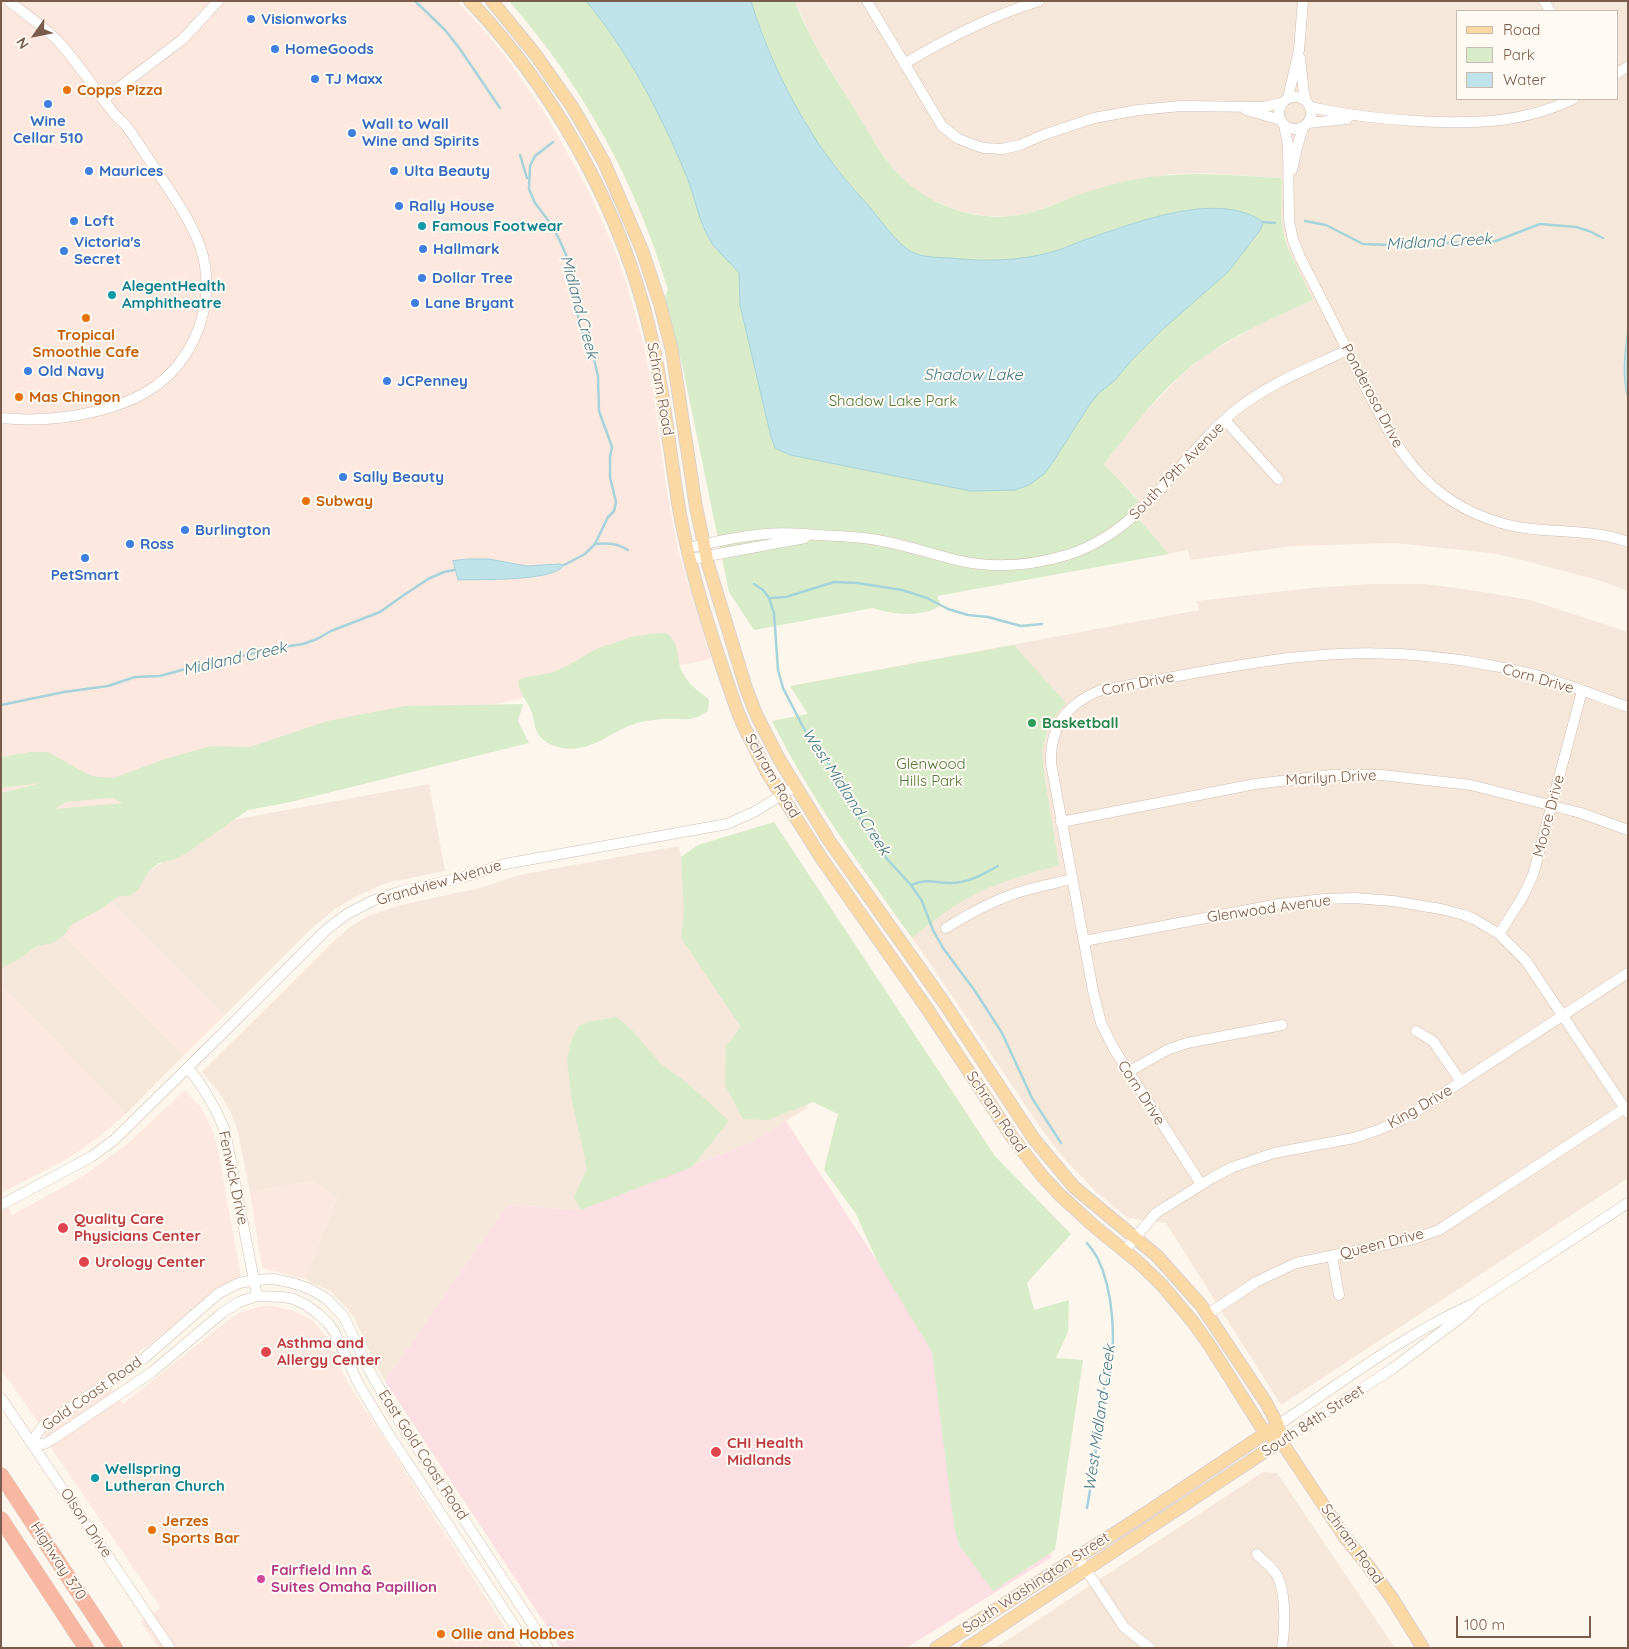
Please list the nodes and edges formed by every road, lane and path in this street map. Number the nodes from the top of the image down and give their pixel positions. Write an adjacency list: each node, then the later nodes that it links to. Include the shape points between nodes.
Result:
1 (9, 1): 9 (street)
2 (218, 1): 12 (street, via 177,43)
3 (470, 1): 27 (main road, Schram Road, via 516,56 562,122 591,174 616,230 637,284 658,367)
4 (492, 1): 26 (main road, Schram Road, via 573,108 604,162 642,250 672,350)
5 (867, 1): 11 (street)
6 (1038, 1): 11 (street, via 971,27)
7 (1303, 1): 10 (street)
8 (1, 2): 9 (street)
9 (32, 19): 12 (street, via 67,51)
10 (1300, 50): 14 (street); 15 (street, via 1304,94)
11 (904, 64): 16 (street, via 942,126 965,142 984,148 1011,148 1075,124 1138,110 1181,106)
12 (104, 100): 22 (street, via 115,114 118,125 139,145 184,214 199,245 206,281 205,306 195,338 167,376 151,389 125,402 63,418)
13 (1570, 100): 17 (street, via 1538,112 1492,122 1465,124)
14 (1285, 101): 15 (street, via 1300,98); 16 (street); 18 (street, via 1279,113)
15 (1309, 104): 17 (street); 19 (street, via 1311,115)
16 (1235, 107): 18 (street)
17 (1368, 118): 19 (street, via 1331,119)
18 (1282, 123): 19 (street, via 1291,129); 20 (street, Ponderosa Drive, via 1288,145)
19 (1306, 125): 20 (street, Ponderosa Drive, via 1298,144)
20 (1289, 188): 21 (street, Ponderosa Drive, via 1293,240)
21 (1347, 350): 23 (street, South 79th Avenue, via 1268,389); 25 (street, Ponderosa Drive, via 1402,453 1423,478 1448,498 1475,513 1512,526 1595,533)
22 (1, 418)
23 (1225, 420): 24 (street); 26 (street, South 79th Avenue, via 1134,516 1098,542 1062,556 1024,564 989,565 953,560 883,540 820,535)
24 (1278, 479)
25 (1628, 542)
26 (705, 550): 27 (street, South 79th Avenue); 30 (main road, Schram Road, via 746,688 778,759)
27 (689, 553): 31 (main road, Schram Road, via 737,710)
28 (1582, 691): 29 (street, Corn Drive); 32 (street, Moore Drive); 33 (street, Corn Drive, via 1542,677 1492,666 1392,654 1298,657 1101,690 1068,709 1052,738 1051,763)
29 (1628, 707)
30 (795, 787): 31 (street, Grandview Avenue); 50 (main road, Schram Road, via 1034,1139 1074,1187)
31 (781, 796): 43 (street, Grandview Avenue, via 726,824 505,864 372,901 326,929); 51 (main road, Schram Road, via 1012,1137 1060,1195)
32 (1552, 805): 33 (street, Marilyn Drive, via 1455,782 1382,775 1332,775 1255,784); 34 (street, Marilyn Drive); 37 (street, Moore Drive, via 1533,875)
33 (1061, 822): 35 (street, Corn Drive)
34 (1628, 830)
35 (1072, 879): 36 (street, via 996,901); 38 (street, Corn Drive)
36 (946, 928)
37 (1499, 934): 38 (street, Glenwood Avenue, via 1474,919 1441,909 1393,901 1334,898 1279,904); 40 (street, Glenwood Avenue, via 1526,960)
38 (1084, 941): 44 (street, Corn Drive, via 1101,1023)
39 (1628, 973): 40 (street, King Drive)
40 (1563, 1016): 45 (street, King Drive); 46 (street, Glenwood Avenue)
41 (1282, 1025): 44 (street, via 1187,1043 1167,1050)
42 (1416, 1031): 45 (street, via 1433,1041)
43 (188, 1068): 49 (street, Grandview Avenue, via 114,1140 91,1157); 53 (street, Fenwick Drive, via 208,1094 225,1131)
44 (1128, 1072): 47 (street, Corn Drive)
45 (1461, 1082): 47 (street, King Drive, via 1404,1119 1378,1130 1343,1141 1263,1156)
46 (1626, 1111): 52 (street, Queen Drive, via 1439,1230 1414,1239)
47 (1201, 1184): 50 (street, King Drive, via 1156,1213)
48 (1628, 1203): 56 (street, South 84th Street)
49 (1, 1205)
50 (1135, 1237): 51 (street, King Drive); 57 (main road, Schram Road, via 1174,1273)
51 (1124, 1250): 62 (main road, Schram Road, via 1161,1284 1193,1322)
52 (1332, 1256): 54 (street); 57 (street, Queen Drive, via 1287,1266)
53 (255, 1280): 55 (street, Fenwick Drive); 59 (street, East Gold Coast Road, via 282,1280 310,1289 327,1299 344,1317 368,1368); 64 (street, Gold Coast Road, via 219,1293 142,1360 43,1426)
54 (1340, 1295)
55 (257, 1296): 61 (street, East Gold Coast Road, via 294,1299 328,1323); 64 (street, Gold Coast Road, via 232,1306 152,1372 53,1439 44,1444)
56 (1475, 1303): 60 (street, South 84th Street, via 1388,1351); 63 (street, South 84th Street, via 1464,1316 1392,1369)
57 (1208, 1314): 60 (main road, Schram Road)
58 (1, 1398): 64 (street, Olson Drive)
59 (402, 1424): 61 (street); 76 (street, East Gold Coast Road)
60 (1278, 1424): 62 (main road, South 84th Street); 63 (main road, Schram Road)
61 (388, 1433): 75 (street, East Gold Coast Road)
62 (1265, 1433): 63 (main road, Schram Road); 66 (main road, South 84th Street)
63 (1281, 1441): 68 (main road, South 84th Street); 81 (main road, Schram Road, via 1344,1536 1392,1598)
64 (32, 1444): 74 (street, Olson Drive)
65 (1, 1475): 73 (highway, Highway 370)
66 (1137, 1518): 70 (main road, South Washington Street)
67 (1, 1519): 72 (highway, Highway 370)
68 (1145, 1530): 71 (main road, South Washington Street)
69 (1257, 1554): 80 (street, via 1275,1572 1280,1588 1284,1610)
70 (1078, 1556): 71 (street); 77 (main road, South Washington Street)
71 (1085, 1569): 78 (main road, South Washington Street); 79 (street, via 1124,1626)
72 (86, 1648)
73 (115, 1648)
74 (170, 1648)
75 (529, 1648)
76 (548, 1648)
77 (936, 1648)
78 (966, 1648)
79 (1150, 1648)
80 (1282, 1648)
81 (1423, 1648)

